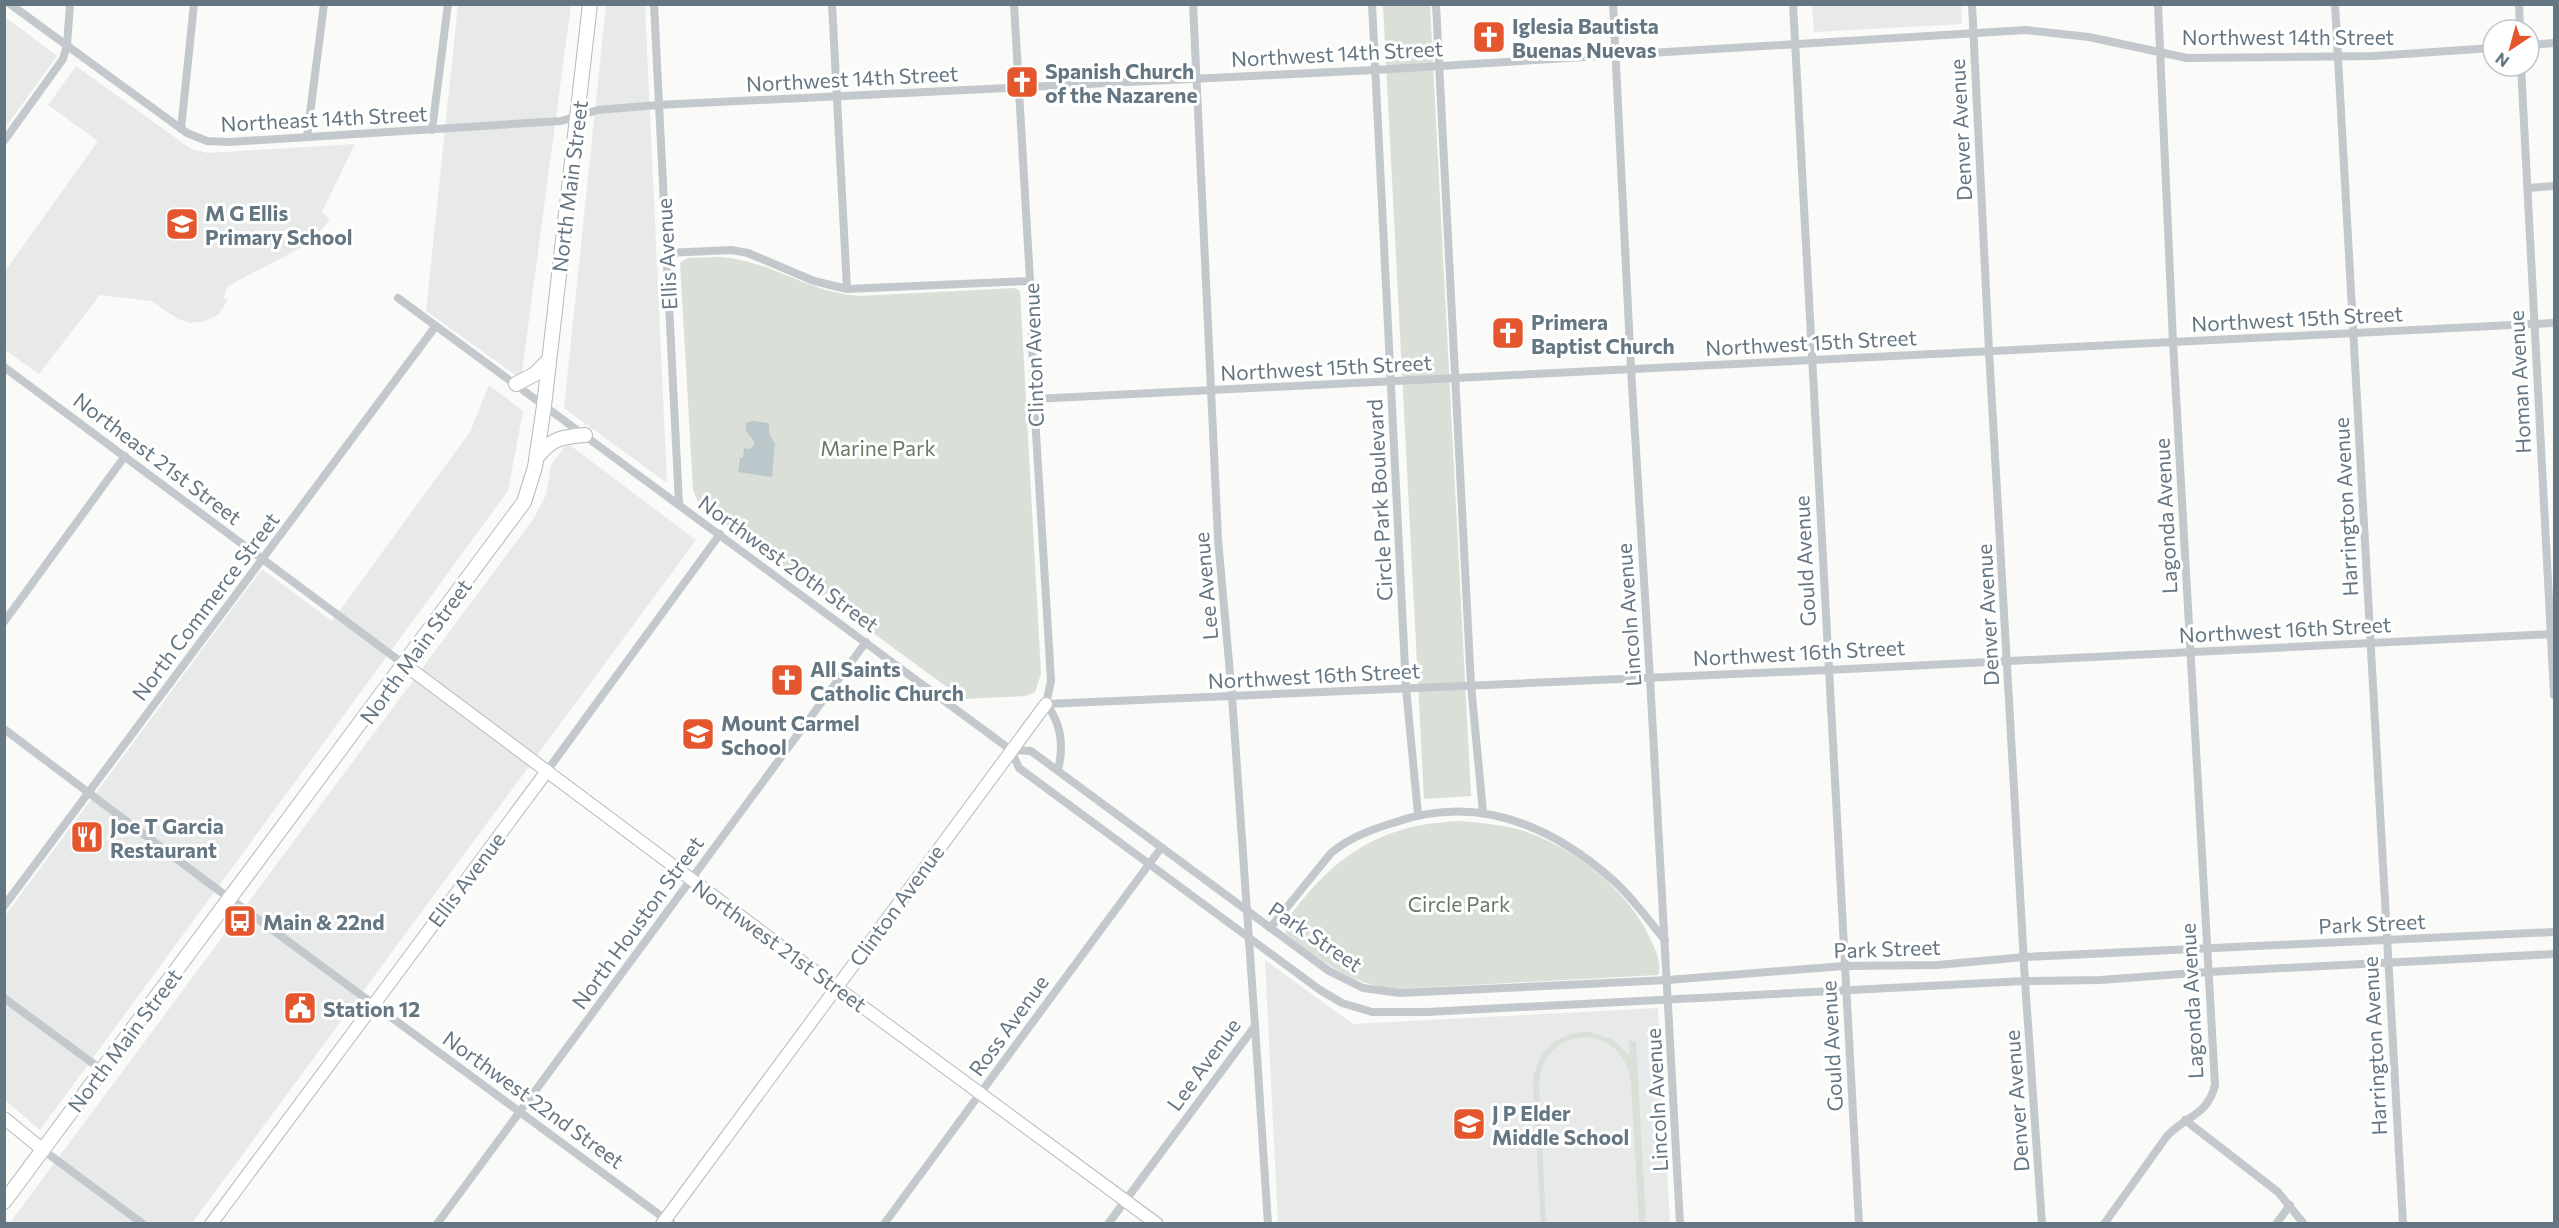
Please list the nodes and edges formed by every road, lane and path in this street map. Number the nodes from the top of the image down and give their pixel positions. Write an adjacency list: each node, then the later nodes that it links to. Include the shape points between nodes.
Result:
1 (10, 4): 20 (street, Northeast 14th Street)
2 (70, 4): 20 (street)
3 (194, 4): 33 (street)
4 (324, 4): 35 (street)
5 (448, 4): 34 (street)
6 (590, 4): 32 (main road, North Main Street)
7 (654, 4): 31 (street, Ellis Avenue)
8 (832, 4): 30 (street)
9 (1014, 4): 29 (street, Clinton Avenue)
10 (1194, 4): 27 (street, Lee Avenue)
11 (1372, 4): 26 (street, Circle Park Boulevard)
12 (1436, 4): 25 (street)
13 (1613, 4): 23 (street, Lincoln Avenue)
14 (1793, 4): 19 (street, Gould Avenue)
15 (1972, 4): 18 (street, Denver Avenue)
16 (2158, 4): 22 (street, Lagonda Avenue)
17 (2335, 4): 24 (street, Harrington Avenue)
18 (1974, 34): 19 (street, Northwest 14th Street); 22 (street, Northwest 14th Street, via 2026,30 2089,37); 48 (street, Denver Avenue)
19 (1795, 44): 23 (street, Northwest 14th Street); 49 (street, Gould Avenue)
20 (67, 45): 33 (street, Northeast 14th Street); 36 (street, via 63,59)
21 (2481, 49): 24 (street, Northwest 14th Street)
22 (2161, 54): 24 (street, Northwest 14th Street, via 2187,58); 47 (street, Lagonda Avenue)
23 (1616, 56): 25 (street, Northwest 14th Street); 52 (street, Lincoln Avenue)
24 (2338, 56): 46 (street, Harrington Avenue)
25 (1440, 66): 26 (street, Northwest 14th Street); 53 (street)
26 (1375, 70): 27 (street, Northwest 14th Street); 54 (street, Circle Park Boulevard)
27 (1198, 78): 29 (street, Northwest 14th Street); 56 (street, Lee Avenue)
28 (2523, 78): 38 (street, Homan Avenue)
29 (1018, 87): 30 (street, Northwest 14th Street); 40 (street, Clinton Avenue)
30 (837, 96): 31 (street, Northwest 14th Street); 41 (street)
31 (658, 105): 32 (street, Northwest 14th Street, via 597,110); 39 (street, Ellis Avenue)
32 (577, 116): 34 (street, Northeast 14th Street, via 561,121); 50 (main road, North Main Street)
33 (180, 129): 35 (street, Northeast 14th Street, via 207,141)
34 (432, 130): 35 (street, Northeast 14th Street)
35 (307, 137)
36 (4, 141)
37 (2554, 186): 38 (street)
38 (2528, 188): 44 (street, Homan Avenue)
39 (666, 253): 41 (street, via 740,252 814,281); 62 (street, Ellis Avenue)
40 (1030, 281): 41 (street); 57 (street, Clinton Avenue)
41 (847, 289)
42 (398, 298): 45 (street, Northwest 20th Street)
43 (2554, 323): 44 (street, Northwest 15th Street)
44 (2534, 324): 46 (street, Northwest 15th Street); 66 (street, Homan Avenue)
45 (435, 327): 55 (street, Northwest 20th Street); 64 (street, North Commerce Street)
46 (2353, 333): 47 (street, Northwest 15th Street); 68 (street, Harrington Avenue)
47 (2173, 342): 48 (street, Northwest 15th Street); 69 (street, Lagonda Avenue)
48 (1989, 351): 49 (street, Northwest 15th Street); 70 (street, Denver Avenue)
49 (1812, 360): 52 (street, Northwest 15th Street); 72 (street, Gould Avenue)
50 (548, 361): 55 (main road); 58 (main road, North Main Street)
51 (4, 367): 60 (street, Northeast 21st Street)
52 (1631, 369): 53 (street, Northwest 15th Street); 73 (street, Lincoln Avenue)
53 (1457, 378): 54 (street, Northwest 15th Street); 74 (street)
54 (1390, 381): 56 (street, Northwest 15th Street); 75 (street, Circle Park Boulevard)
55 (516, 384): 58 (street, Northwest 20th Street)
56 (1212, 390): 57 (street, Northwest 15th Street); 77 (street, Lee Avenue, via 1218,539)
57 (1034, 399): 78 (street, Clinton Avenue, via 1051,681)
58 (544, 406): 59 (street, Northwest 20th Street); 61 (main road, North Main Street)
59 (585, 435): 61 (main road, via 566,436 547,444); 62 (street, Northwest 20th Street)
60 (125, 456): 64 (street, Northeast 21st Street); 65 (street)
61 (537, 458): 71 (main road, North Main Street, via 524,502)
62 (679, 504): 63 (street, Northwest 20th Street)
63 (720, 534): 67 (street, Northwest 20th Street); 82 (street, Ellis Avenue)
64 (263, 559): 71 (street, Northeast 21st Street); 83 (street, North Commerce Street)
65 (4, 622)
66 (2553, 634): 68 (street, Northwest 16th Street); 76 (street, Homan Avenue)
67 (866, 642): 80 (street, Northwest 20th Street); 88 (street, North Houston Street)
68 (2370, 643): 69 (street, Northwest 16th Street); 96 (street, Harrington Avenue)
69 (2190, 651): 70 (street, Northwest 16th Street); 97 (street, Lagonda Avenue)
70 (2008, 660): 72 (street, Northwest 16th Street); 99 (street, Denver Avenue)
71 (405, 665): 82 (street, Northwest 21st Street); 89 (main road, North Main Street)
72 (1828, 670): 73 (street, Northwest 16th Street); 101 (street, Gould Avenue)
73 (1650, 678): 74 (street, Northwest 16th Street); 95 (street, Lincoln Avenue)
74 (1471, 685): 75 (street, Northwest 16th Street); 84 (street)
75 (1406, 688): 77 (street, Northwest 16th Street); 85 (street, Circle Park Boulevard)
76 (2554, 695)
77 (1232, 696): 78 (street, Northwest 16th Street); 91 (street, Lee Avenue)
78 (1046, 704): 80 (street, Clinton Avenue); 81 (street, via 1059,724)
79 (4, 729): 83 (street, Northwest 22nd Street)
80 (1011, 750): 81 (street, Northwest 20th Street, via 1031,751); 87 (street, Northwest 20th Street, via 1019,768); 105 (street, Clinton Avenue)
81 (1058, 770): 86 (street, Northwest 20th Street)
82 (547, 771): 88 (street, Northwest 21st Street); 109 (street, Ellis Avenue)
83 (88, 792): 89 (street, Northwest 22nd Street); 90 (street, North Commerce Street)
84 (1483, 812): 85 (street); 95 (street, via 1523,823 1586,859 1626,892)
85 (1418, 814): 92 (street, via 1341,844)
86 (1161, 848): 87 (street, Ross Avenue); 91 (street, Northwest 20th Street)
87 (1149, 864): 94 (street, Northwest 20th Street); 112 (street, Ross Avenue)
88 (691, 879): 105 (street, Northwest 21st Street); 113 (street, North Houston Street)
89 (230, 898): 109 (street, Northwest 22nd Street); 111 (main road, North Main Street)
90 (4, 906)
91 (1245, 909): 92 (street, Park Street); 94 (street, Lee Avenue)
92 (1270, 928): 103 (street, Park Street, via 1329,971 1355,985 1380,992)
93 (2554, 932): 96 (street, Park Street)
94 (1250, 939): 108 (street, Park Street, via 1320,990 1342,1003 1372,1012); 110 (street, Lee Avenue)
95 (1665, 940): 103 (street, Lincoln Avenue)
96 (2386, 940): 97 (street, Park Street); 100 (street, Harrington Avenue)
97 (2207, 949): 99 (street, Park Street); 102 (street, Lagonda Avenue)
98 (2554, 954): 100 (street, Park Street)
99 (2024, 957): 101 (street, Park Street, via 1938,965); 104 (street, Denver Avenue)
100 (2387, 963): 102 (street, Park Street); 134 (street, Harrington Avenue)
101 (1844, 966): 103 (street, Park Street); 106 (street, Gould Avenue)
102 (2208, 972): 104 (street, Park Street); 115 (street, Lagonda Avenue, via 2215,1085 2207,1105)
103 (1668, 980): 108 (street, Lincoln Avenue)
104 (2025, 981): 106 (street, Park Street); 130 (street, Denver Avenue)
105 (836, 986): 112 (street, Northwest 21st Street); 120 (street, Clinton Avenue)
106 (1845, 990): 108 (street, Park Street); 129 (street, Gould Avenue)
107 (4, 998): 111 (street)
108 (1669, 1000): 128 (street, Lincoln Avenue)
109 (374, 1004): 113 (street, Northwest 22nd Street); 122 (street, Ellis Avenue)
110 (1255, 1026): 117 (street, Lee Avenue); 127 (street)
111 (102, 1070): 116 (main road, North Main Street)
112 (981, 1092): 117 (street, Northwest 21st Street); 124 (street, Ross Avenue)
113 (521, 1112): 120 (street, Northwest 22nd Street); 123 (street, North Houston Street)
114 (4, 1118): 116 (street)
115 (2185, 1120): 119 (street); 131 (street, Lagonda Avenue, via 2167,1136)
116 (43, 1150): 118 (main road, North Main Street); 121 (street)
117 (1125, 1200): 125 (street, Lee Avenue); 126 (street, Northwest 21st Street)
118 (4, 1202)
119 (2290, 1205): 132 (street); 133 (street)
120 (667, 1222)
121 (143, 1224)
122 (211, 1224)
123 (437, 1224)
124 (884, 1224)
125 (1108, 1224)
126 (1157, 1224)
127 (1268, 1224)
128 (1680, 1224)
129 (1859, 1224)
130 (2042, 1224)
131 (2104, 1224)
132 (2276, 1224)
133 (2304, 1224)
134 (2403, 1224)

